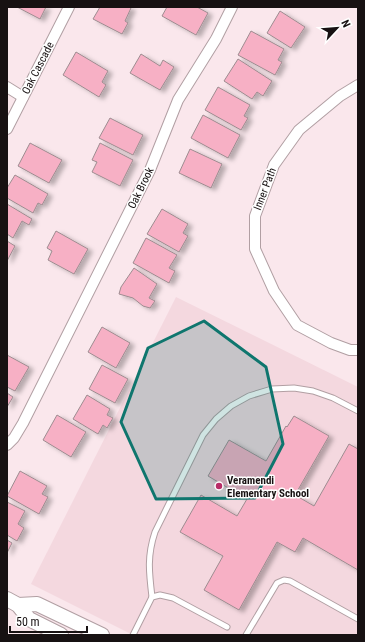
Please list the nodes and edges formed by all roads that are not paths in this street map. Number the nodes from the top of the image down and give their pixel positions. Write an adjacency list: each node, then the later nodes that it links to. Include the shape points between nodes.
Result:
1 (69, 7): 5 (street, Oak Cascade)
2 (232, 7): 9 (street, Oak Brook, via 213,44 178,100 150,170 55,372 14,438)
3 (358, 85): 7 (street, Inner Path, via 340,96 299,130 274,165 255,216 255,249 274,291 298,325 331,343 350,350)
4 (7, 87): 5 (street)
5 (23, 97): 6 (street, Oak Cascade)
6 (7, 129)
7 (358, 350)
8 (358, 411): 10 (lane, via 312,390 294,388 272,389 230,406 203,436 155,532 150,546 149,565)
9 (7, 445)
10 (152, 597): 13 (lane, via 160,595 173,598); 16 (lane)
11 (12, 602): 14 (street, via 29,619); 15 (street, via 37,604)
12 (358, 619): 17 (lane, via 284,580 277,583)
13 (227, 627)
14 (61, 635)
15 (102, 635)
16 (133, 635)
17 (246, 635)

